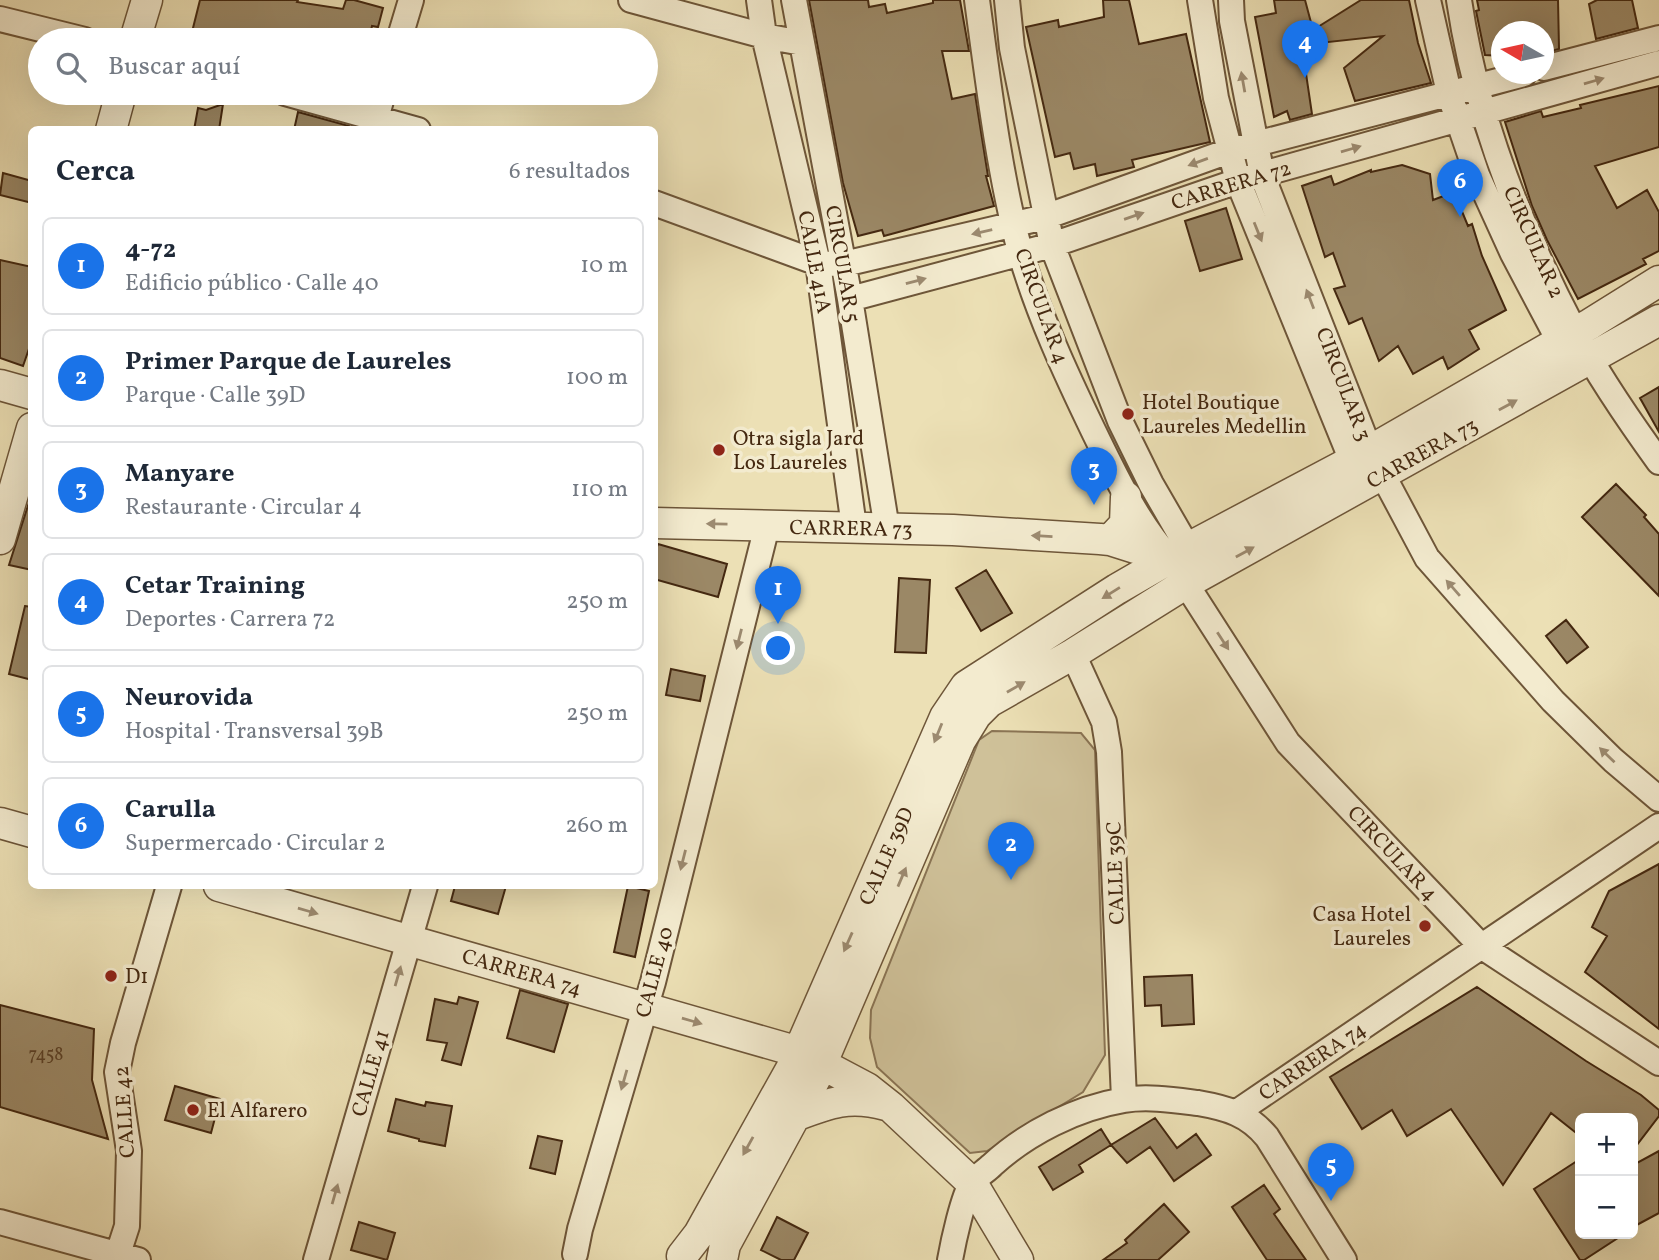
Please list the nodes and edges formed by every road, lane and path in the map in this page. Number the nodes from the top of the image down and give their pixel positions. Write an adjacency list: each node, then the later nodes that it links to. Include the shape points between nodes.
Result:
1 (147, 0): 14 (street)
2 (411, 0): 15 (street)
3 (631, 0): 16 (street)
4 (759, 0): 16 (street, CALLE 41A)
5 (794, 0): 18 (street, CIRCULAR 5)
6 (977, 0): 20 (street, CIRCULAR 4)
7 (1007, 0): 19 (street, CIRCULAR 4)
8 (1200, 0): 35 (street, CIRCULAR 3)
9 (1231, 0): 34 (street, CIRCULAR 3, one-way to 9)
10 (1429, 0): 25 (street, CIRCULAR 2)
11 (1459, 0): 24 (street, CIRCULAR 2)
12 (0, 19): 13 (street)
13 (36, 28)
14 (139, 28)
15 (403, 28)
16 (764, 36): 18 (street); 43 (street, CALLE 41A)
17 (1659, 38): 22 (street)
18 (802, 43): 44 (street, CIRCULAR 5)
19 (1012, 48): 20 (street); 39 (street, CIRCULAR 4)
20 (984, 52): 40 (street, CIRCULAR 4)
21 (1659, 63): 29 (street, CARRERA 72, one-way to 21)
22 (1554, 65)
23 (1491, 82): 24 (street, CARRERA 72)
24 (1476, 86): 25 (street, CARRERA 72); 29 (street, CIRCULAR 2)
25 (1450, 93): 30 (street, CIRCULAR 2); 34 (street, CARRERA 72)
26 (118, 105): 32 (street)
27 (321, 105): 31 (street)
28 (379, 105): 31 (street)
29 (1483, 112): 30 (street, CARRERA 72); 48 (street, CIRCULAR 2)
30 (1458, 119): 36 (street, CARRERA 72, one-way to 30); 48 (street, CIRCULAR 2, via 1494,215)
31 (374, 123): 33 (street)
32 (112, 126)
33 (393, 126)
34 (1254, 145): 35 (street, CARRERA 72); 36 (street, CIRCULAR 3)
35 (1229, 151): 37 (street, CIRCULAR 3); 39 (street, CARRERA 72, one-way to 39)
36 (1262, 175): 37 (street, CARRERA 72); 54 (street, CIRCULAR 3, one-way to 36)
37 (1238, 181): 41 (street, CARRERA 72, one-way to 37); 54 (street, CIRCULAR 3, one-way to 54)
38 (658, 204): 43 (street, CARRERA 72)
39 (1045, 216): 40 (street, CARRERA 72); 41 (street, CIRCULAR 4)
40 (1014, 225): 42 (street, CIRCULAR 4); 44 (street, CARRERA 72, one-way to 44)
41 (1052, 245): 42 (street, CARRERA 72); 62 (street, CIRCULAR 4)
42 (1021, 253): 46 (street, CARRERA 72, one-way to 42); 55 (street, CIRCULAR 4, via 1049,335)
43 (818, 263): 44 (street, CARRERA 72); 46 (street, CARRERA 72); 58 (street, CALLE 41A)
44 (844, 264): 46 (street, CIRCULAR 5)
45 (1659, 281): 48 (street, CARRERA 73)
46 (850, 299): 59 (street, CIRCULAR 5)
47 (1659, 320): 49 (street, CARRERA 73)
48 (1566, 337): 49 (street, CIRCULAR 2); 54 (street, CARRERA 73)
49 (1583, 364): 53 (street, CIRCULAR 2); 54 (street, CARRERA 73, one-way to 49)
50 (0, 385): 51 (street)
51 (28, 393)
52 (28, 442): 60 (street)
53 (1659, 462)
54 (1368, 468): 62 (street, CARRERA 73); 64 (street, CIRCULAR 3, one-way to 54, via 1553,701 1427,558)
55 (1126, 497): 61 (street, via 1125,524); 62 (street, CIRCULAR 4, via 1158,546)
56 (658, 523): 57 (street, CARRERA 73, one-way to 56)
57 (767, 526): 58 (street, CARRERA 73); 73 (street, CALLE 40, one-way to 73)
58 (854, 527): 59 (street, CARRERA 73)
59 (887, 528): 61 (street, CARRERA 73, one-way to 59)
60 (0, 539)
61 (1110, 540): 62 (street, CARRERA 73)
62 (1181, 564): 63 (street, CALLE 39D); 72 (street, CIRCULAR 4, one-way to 72, via 1288,743); 74 (street, CALLE 39D, one-way to 74, via 1129,582 966,686 945,718)
63 (1073, 654): 74 (street, CALLE 39D, one-way to 63, via 976,715 989,702); 76 (street, CALLE 39C, via 1104,722 1109,752)
64 (1659, 799)
65 (0, 823): 67 (street)
66 (1659, 826): 72 (street, CARRERA 74)
67 (28, 831)
68 (168, 889): 82 (street, CALLE 42, via 117,1072 129,1151)
69 (230, 889): 71 (street, CARRERA 74, one-way to 71)
70 (424, 889): 71 (street, CALLE 41)
71 (408, 940): 73 (street, CARRERA 74); 85 (street, CALLE 41, one-way to 71)
72 (1481, 946): 75 (street, CIRCULAR 4); 78 (street, CARRERA 74)
73 (645, 1007): 74 (street, CARRERA 74, one-way to 74); 83 (street, CALLE 40, one-way to 83, via 580,1230)
74 (811, 1057): 77 (street, CARRERA 74); 79 (street, CALLE 39D); 84 (street, CALLE 39D, one-way to 84, via 699,1234)
75 (1659, 1063)
76 (1125, 1100): 78 (street, CARRERA 74, via 1181,1101); 80 (street, CARRERA 74, via 1082,1111 1041,1129 1004,1153)
77 (891, 1107): 79 (street, via 844,1100); 80 (street, CARRERA 74)
78 (1237, 1112): 90 (street, via 1257,1124 1267,1137)
79 (795, 1116): 87 (street, CALLE 39D, via 725,1245)
80 (972, 1183): 88 (street); 89 (street, CARRERA 74)
81 (0, 1222): 82 (street)
82 (124, 1258)
83 (576, 1258)
84 (679, 1258): 86 (street, via 703,1254)
85 (316, 1260)
86 (714, 1260)
87 (722, 1260)
88 (950, 1260)
89 (1018, 1260)
90 (1344, 1260)

